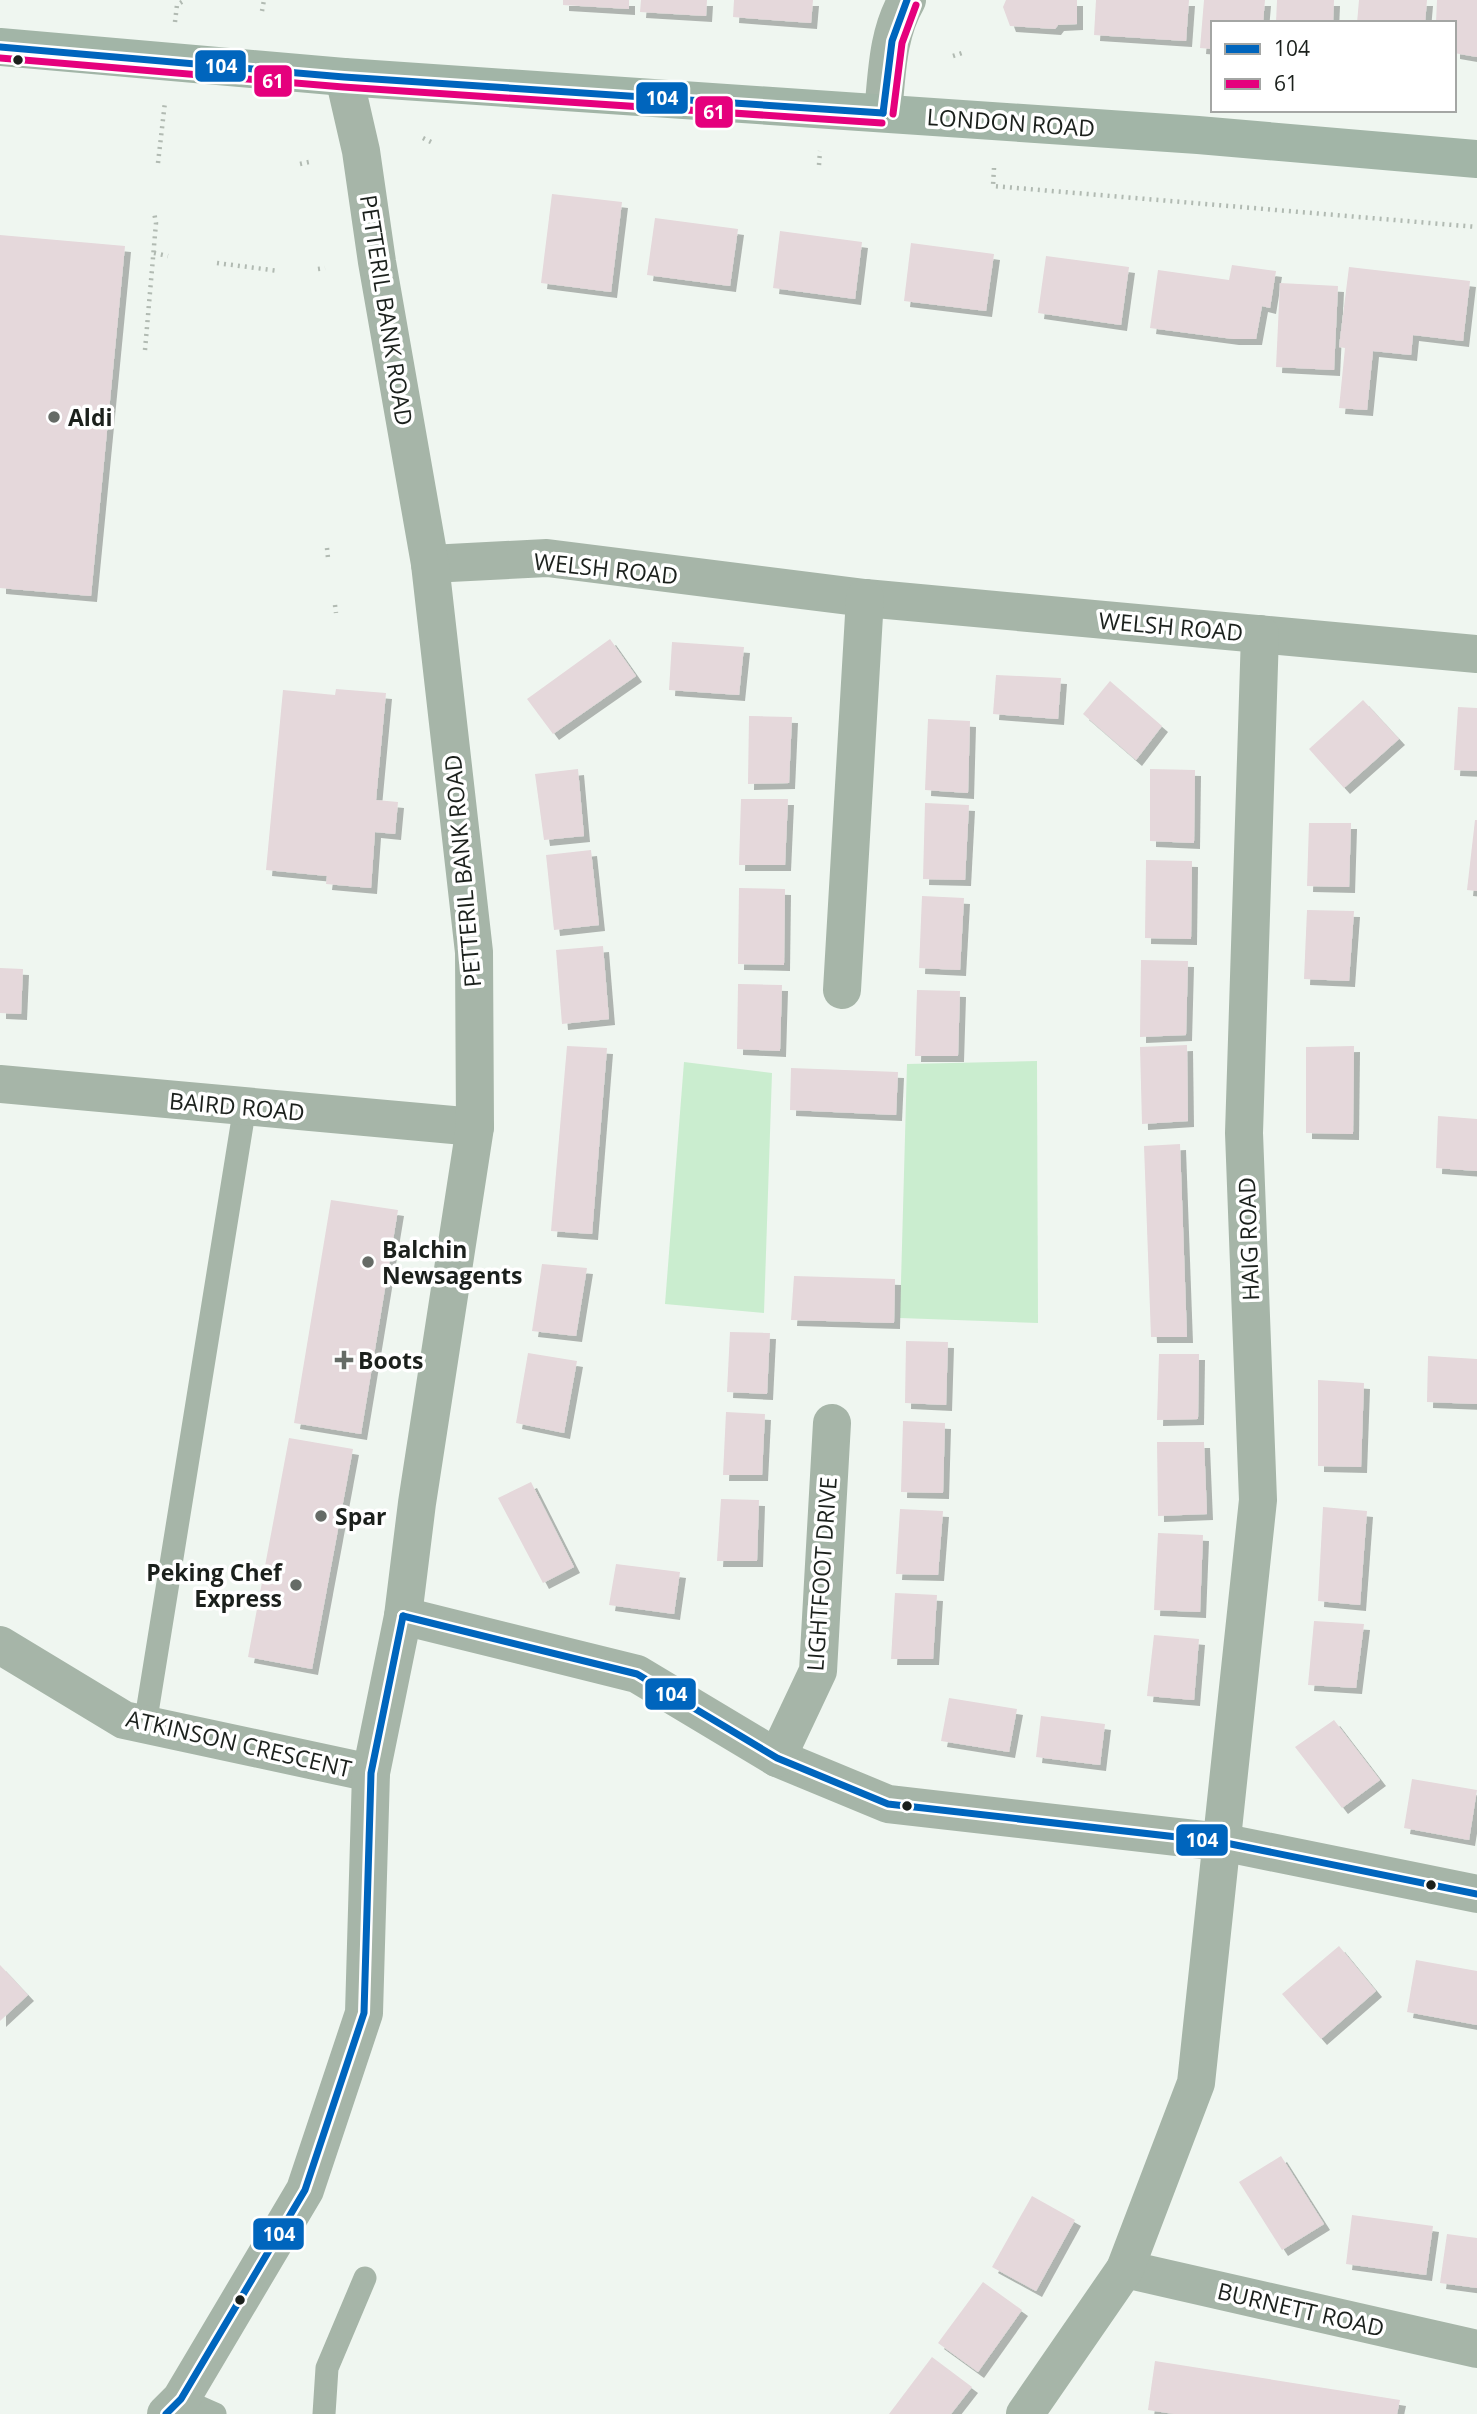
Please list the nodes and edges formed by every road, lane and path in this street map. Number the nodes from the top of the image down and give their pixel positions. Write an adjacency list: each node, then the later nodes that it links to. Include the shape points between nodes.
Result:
1 (185, 0): 5 (path, via 177,5)
2 (264, 0): 4 (path)
3 (907, 0): 11 (street, via 890,46)
4 (262, 11)
5 (175, 22)
6 (0, 47): 9 (main road, LONDON ROAD)
7 (962, 53): 8 (path)
8 (953, 56)
9 (344, 77): 11 (main road, LONDON ROAD); 32 (street, PETTERIL BANK ROAD, via 361,151)
10 (166, 94): 17 (path)
11 (883, 113): 15 (main road, LONDON ROAD)
12 (423, 138): 13 (path)
13 (431, 142)
14 (820, 151): 19 (path)
15 (1477, 159)
16 (309, 162): 18 (path)
17 (158, 163)
18 (300, 164)
19 (819, 165)
20 (995, 168): 22 (path, via 993,186)
21 (153, 212): 23 (path)
22 (1477, 227)
23 (154, 253): 24 (path); 29 (path)
24 (168, 256)
25 (217, 263): 28 (path)
26 (325, 268): 27 (path)
27 (317, 270)
28 (279, 271)
29 (145, 349)
30 (327, 548): 31 (path)
31 (328, 558)
32 (430, 564): 33 (street, WELSH ROAD, via 547,558); 41 (street, PETTERIL BANK ROAD, via 474,952)
33 (865, 598): 36 (street, WELSH ROAD); 38 (street)
34 (335, 605): 35 (path)
35 (336, 613)
36 (1260, 634): 37 (street, WELSH ROAD); 48 (street, HAIG ROAD, via 1244,1133 1258,1500)
37 (1477, 654)
38 (842, 990)
39 (0, 1084): 40 (street, BAIRD ROAD)
40 (245, 1107): 41 (street, BAIRD ROAD); 45 (lane)
41 (475, 1127): 43 (street, PETTERIL BANK ROAD)
42 (832, 1423): 46 (street, LIGHTFOOT DRIVE, via 818,1671)
43 (403, 1616): 46 (street, via 637,1674); 47 (street, PETTERIL BANK ROAD)
44 (0, 1645): 45 (street, ATKINSON CRESCENT, via 124,1720)
45 (145, 1725): 47 (street, ATKINSON CRESCENT)
46 (777, 1758): 48 (street, via 888,1804)
47 (371, 1773): 53 (street, PETTERIL BANK ROAD, via 364,2013 305,2190)
48 (1221, 1842): 49 (street); 50 (street, HAIG ROAD, via 1196,2083)
49 (1477, 1894)
50 (1125, 2269): 52 (street, BURNETT ROAD); 56 (street, HAIG ROAD)
51 (365, 2278): 55 (lane, via 327,2368)
52 (1477, 2349)
53 (174, 2407): 54 (lane)
54 (215, 2414)
55 (324, 2414)
56 (1025, 2414)

